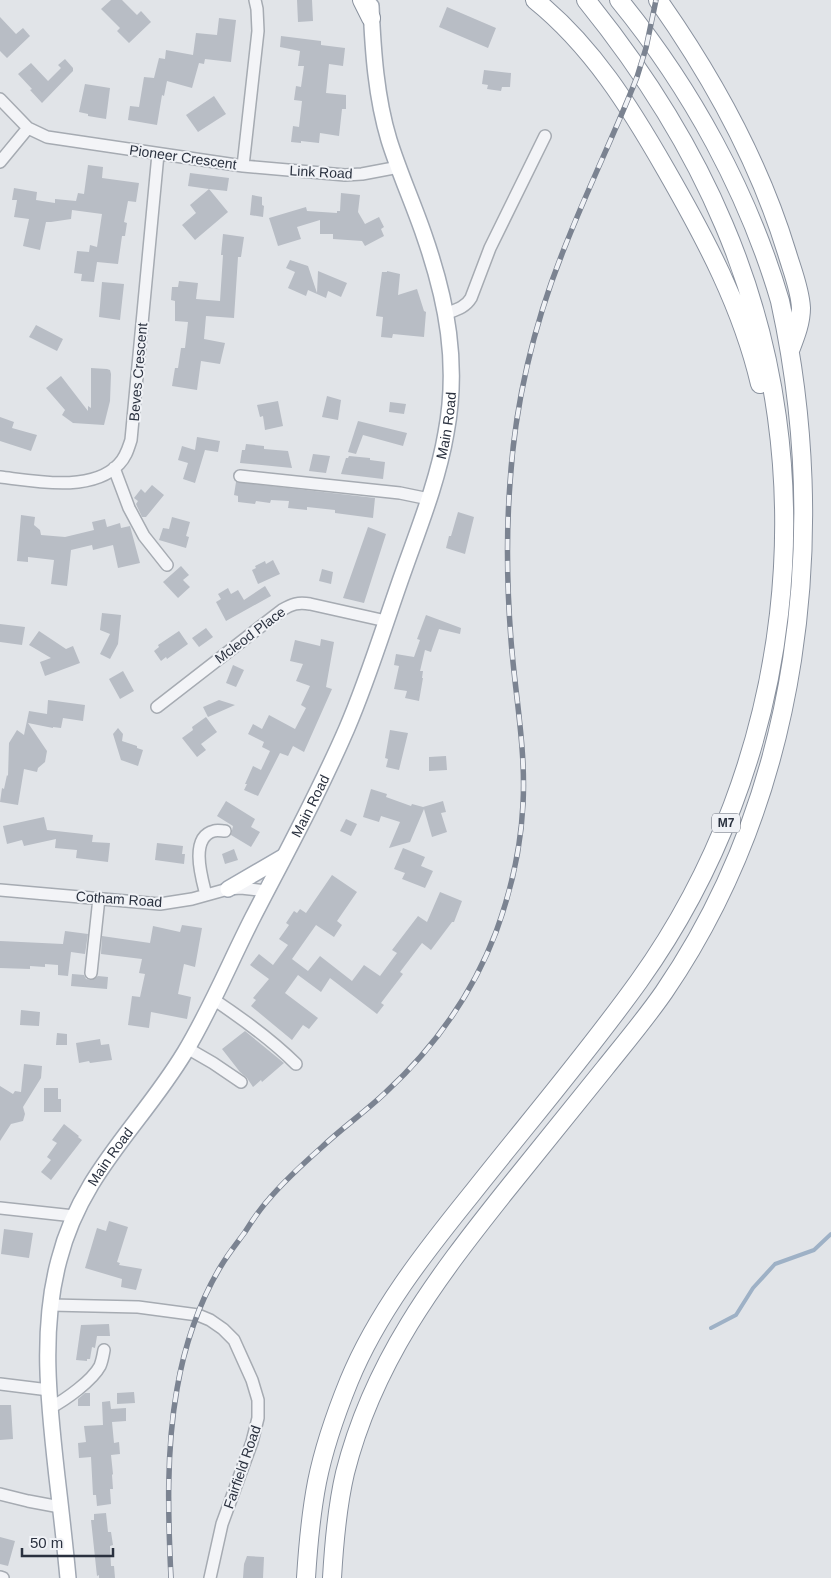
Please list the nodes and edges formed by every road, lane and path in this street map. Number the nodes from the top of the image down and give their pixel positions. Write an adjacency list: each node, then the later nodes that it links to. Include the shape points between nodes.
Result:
1 (255, 0): 14 (street, Pioneer Crescent, via 258,31)
2 (362, 0): 8 (highway)
3 (370, 0): 8 (main road, Main Road)
4 (535, 0): 22 (highway, via 574,35 614,84 714,258 737,310 754,361)
5 (586, 0): 22 (highway, M7, via 615,36 658,101 694,162 724,224 758,321 769,370)
6 (619, 0): 17 (highway, M7, via 673,74 732,178 768,264)
7 (658, 0): 17 (highway, via 716,91 761,179 783,240 801,306)
8 (372, 18): 15 (main road, Main Road, via 377,83)
9 (0, 99): 10 (street, Pioneer Crescent)
10 (28, 128): 12 (street, Pioneer Crescent, via 47,136); 13 (street)
11 (545, 136): 16 (street, via 490,248 471,298 462,308)
12 (158, 154): 14 (street, Pioneer Crescent); 18 (street, Beves Crescent, via 131,440 126,454)
13 (0, 162)
14 (243, 166): 15 (street, Link Road, via 345,175)
15 (399, 167): 16 (main road, Main Road, via 425,238)
16 (445, 314): 21 (main road, Main Road, via 452,357 450,412)
17 (791, 348): 50 (highway, M7, via 800,393 809,489 808,590 796,681 763,798 733,870 707,921 663,993 457,1253 402,1335 368,1404 345,1476)
18 (114, 468): 20 (street, Beves Crescent, via 88,480 71,483); 23 (street, via 144,536)
19 (240, 476): 21 (street)
20 (0, 477)
21 (429, 498): 24 (main road, Main Road)
22 (786, 507): 49 (highway, M7, via 784,572 767,694 726,824 690,900 662,948 412,1271 376,1329 351,1377 331,1429 317,1480)
23 (167, 565)
24 (386, 621): 25 (street, Mcleod Place, via 300,602 291,604); 27 (main road, Main Road, via 349,722)
25 (157, 708)
26 (226, 831): 31 (street, via 212,831 199,850)
27 (283, 857): 28 (main road); 30 (main road, Main Road)
28 (228, 888): 30 (street, Cotham Road); 31 (street, Cotham Road)
29 (0, 890): 32 (street, Cotham Road)
30 (266, 891): 34 (main road, Main Road)
31 (206, 895): 32 (street, Cotham Road, via 160,904)
32 (99, 898): 33 (street)
33 (91, 972)
34 (213, 999): 35 (main road, Main Road); 36 (street, via 250,1024)
35 (187, 1048): 37 (street); 39 (main road, Main Road, via 93,1179)
36 (296, 1064)
37 (241, 1082)
38 (0, 1208): 39 (street)
39 (74, 1216): 40 (main road, Main Road, via 59,1260)
40 (51, 1305): 43 (main road, Main Road); 48 (street, Fairfield Road, via 138,1307 198,1315 223,1329 234,1340 252,1380 258,1400 258,1418 222,1524)
41 (104, 1350): 44 (street, via 102,1363 93,1375 66,1399)
42 (0, 1384): 43 (street)
43 (49, 1390): 44 (main road, Main Road)
44 (50, 1408): 46 (main road, Main Road)
45 (0, 1494): 46 (street)
46 (60, 1507): 47 (main road, Main Road)
47 (68, 1578)
48 (210, 1578)
49 (306, 1578)
50 (332, 1578)

